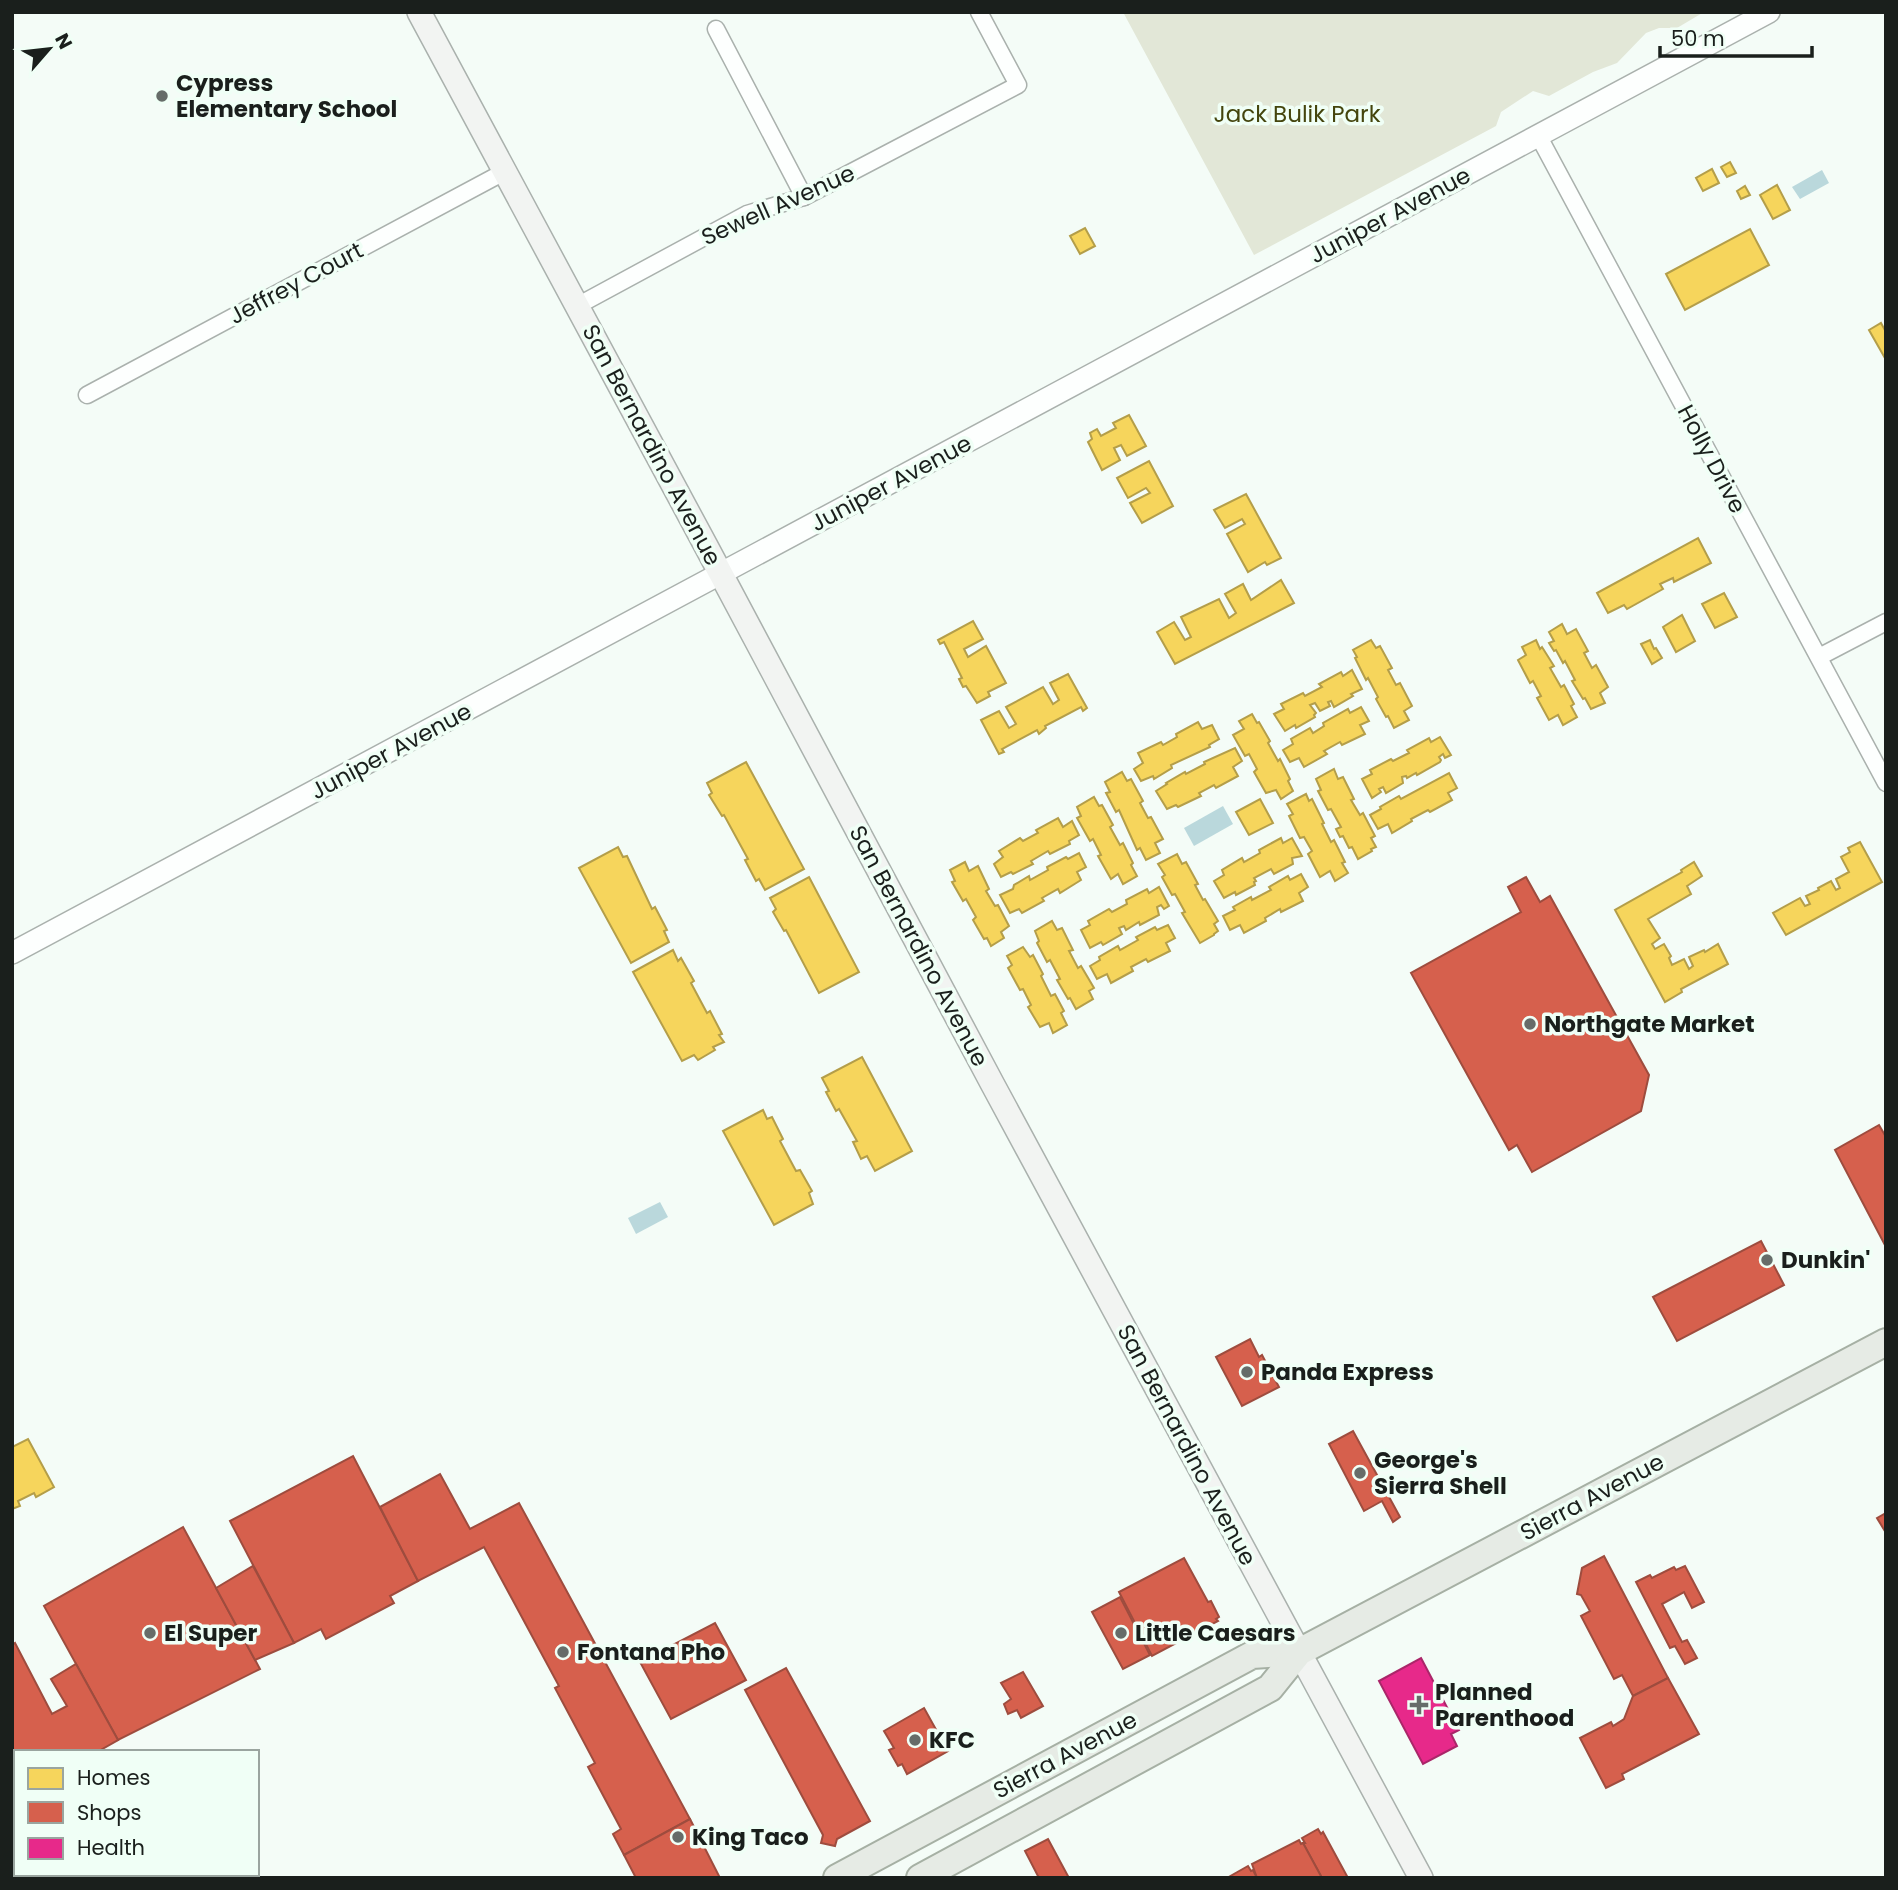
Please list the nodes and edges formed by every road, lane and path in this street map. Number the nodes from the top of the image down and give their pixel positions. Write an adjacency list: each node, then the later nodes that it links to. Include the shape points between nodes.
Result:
1 (419, 12): 6 (main road, San Bernardino Avenue)
2 (979, 12): 7 (street, Sewell Avenue, via 1018,85)
3 (1769, 12): 5 (street, Juniper Avenue)
4 (716, 29): 7 (street)
5 (1538, 135): 10 (street, Juniper Avenue); 12 (street, Holly Drive)
6 (504, 172): 8 (main road, San Bernardino Avenue); 9 (street, Jeffrey Court)
7 (804, 197): 8 (street, Sewell Avenue, via 747,215)
8 (577, 306): 10 (main road, San Bernardino Avenue)
9 (87, 395)
10 (721, 574): 14 (street, Juniper Avenue); 16 (main road, San Bernardino Avenue)
11 (1886, 622): 12 (street)
12 (1819, 657): 13 (street, Holly Drive)
13 (1886, 783)
14 (12, 953)
15 (1886, 1342): 16 (main road, Sierra Avenue)
16 (1299, 1652): 17 (main road, Sierra Avenue, via 1252,1655); 20 (main road, Sierra Avenue, via 1270,1688); 21 (main road, San Bernardino Avenue)
17 (880, 1855): 18 (main road, Sierra Avenue); 19 (main road)
18 (836, 1878)
19 (859, 1878)
20 (920, 1878)
21 (1421, 1878)

